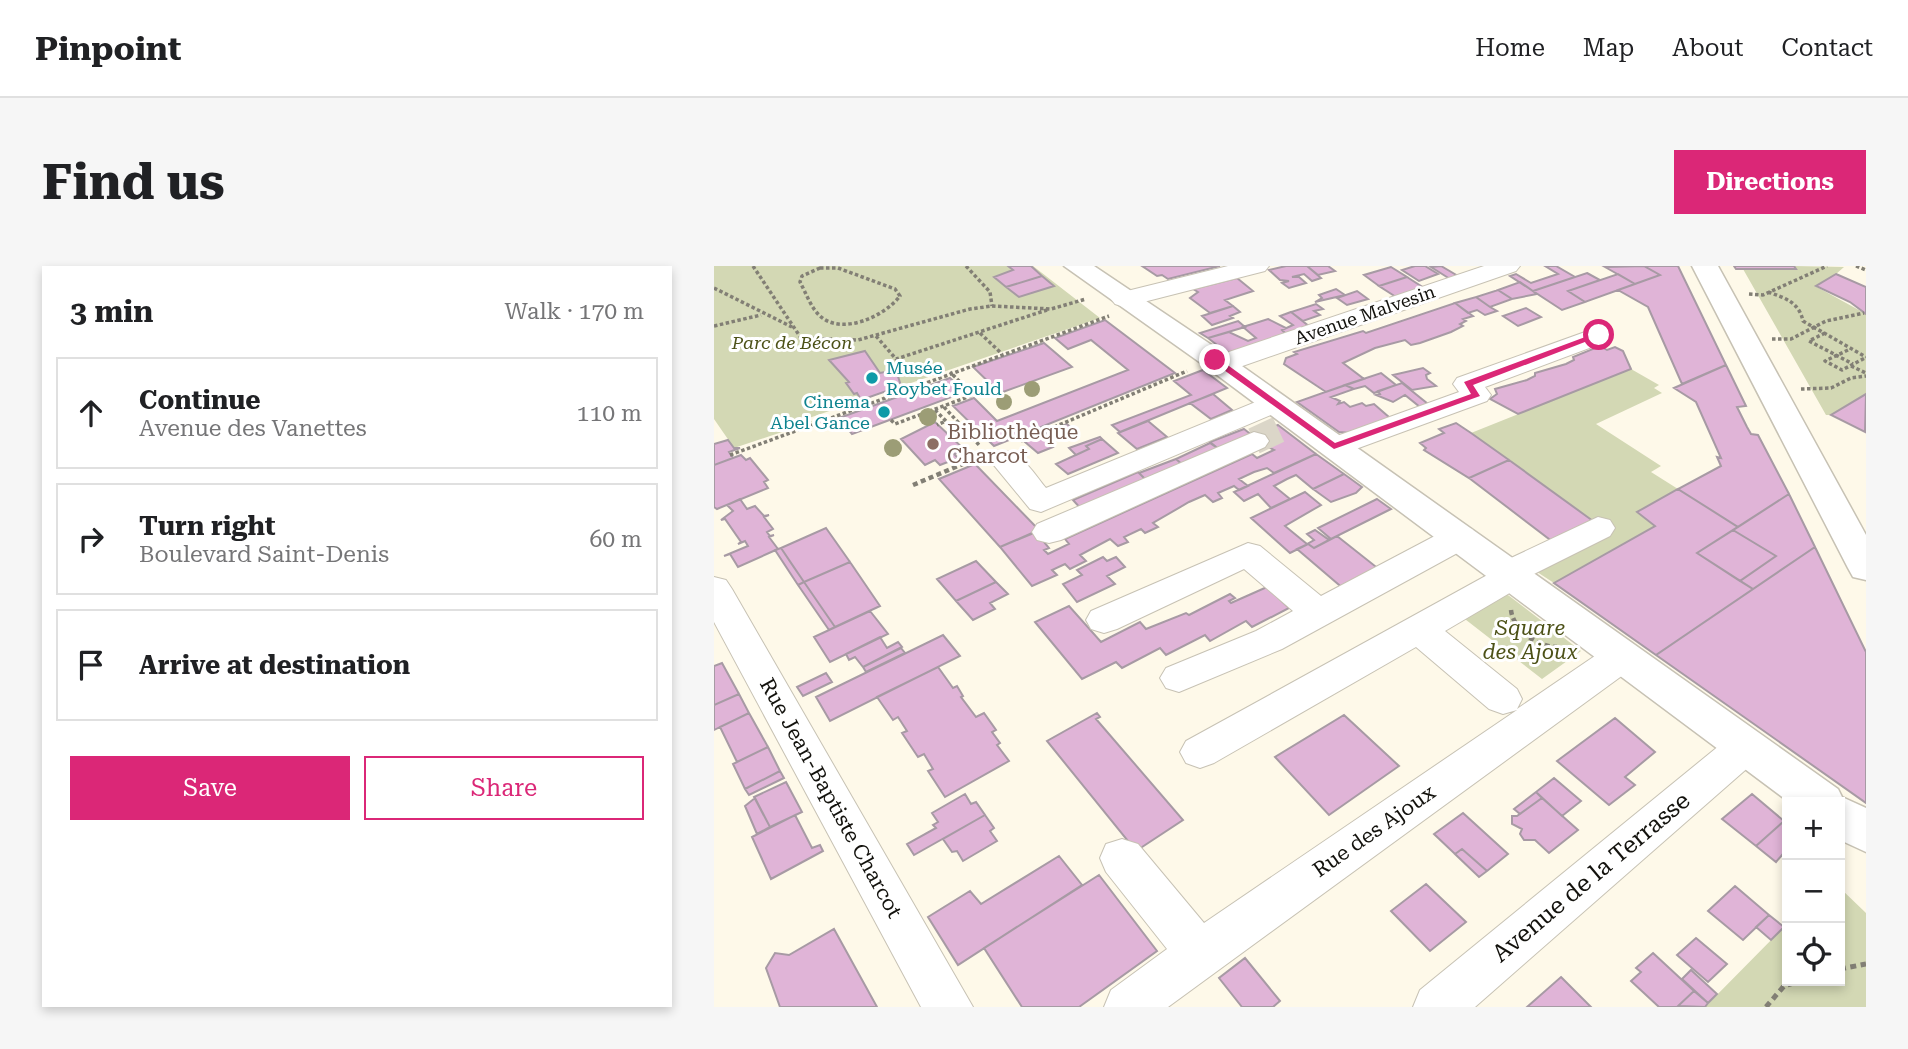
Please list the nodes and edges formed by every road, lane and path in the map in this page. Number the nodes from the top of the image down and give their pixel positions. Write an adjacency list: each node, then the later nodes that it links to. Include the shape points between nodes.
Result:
1 (753, 266): 21 (path)
2 (966, 266): 15 (path, via 990,292)
3 (1077, 266): 14 (main road)
4 (1256, 266): 14 (street)
5 (1508, 266): 31 (street, Avenue Malvesin)
6 (1705, 266): 51 (main road)
7 (1827, 266): 12 (path)
8 (1856, 266): 10 (path)
9 (840, 267): 9 (path, via 895,289 900,296 897,302 880,315 862,320 839,322 821,317 800,279 820,268)
10 (1866, 270)
11 (714, 288): 18 (path)
12 (1768, 292): 13 (path); 20 (path, via 1798,306 1803,321)
13 (1748, 295)
14 (1124, 299): 16 (path); 28 (path); 31 (main road)
15 (992, 306): 16 (path); 25 (path)
16 (1051, 309): 22 (path)
17 (1864, 313): 20 (path)
18 (762, 315): 19 (path); 21 (path)
19 (714, 326)
20 (1814, 327): 23 (path); 26 (path, via 1791,339)
21 (793, 328): 25 (path, via 801,338 826,341)
22 (980, 333): 25 (path, via 896,359); 28 (path)
23 (1825, 333): 27 (path); 29 (path, via 1809,341)
24 (1599, 335): 44 (street, via 1467,384 1477,395)
25 (876, 336)
26 (1772, 339)
27 (1849, 349): 29 (path); 30 (path)
28 (1002, 354): 34 (path)
29 (1836, 355): 32 (path); 33 (path, via 1825,361)
30 (1866, 357): 32 (path)
31 (1218, 362): 40 (main road); 45 (path)
32 (1852, 365): 33 (path); 35 (path)
33 (1842, 370): 36 (path, via 1839,372)
34 (950, 372): 38 (path, via 973,395); 46 (path)
35 (1866, 374): 36 (path)
36 (1851, 378): 37 (path, via 1831,388)
37 (1801, 389)
38 (944, 407): 39 (path); 47 (path, via 988,454)
39 (935, 410): 41 (path, via 895,424); 42 (path, via 946,421)
40 (1285, 417): 44 (main road); 45 (street, via 1041,502)
41 (891, 420)
42 (937, 425)
43 (1254, 441): 49 (street)
44 (1334, 447): 50 (main road)
45 (1011, 450)
46 (730, 455)
47 (913, 485)
48 (1598, 528): 52 (street)
49 (1049, 532)
50 (1460, 537): 52 (main road); 54 (street)
51 (1866, 568)
52 (1510, 574): 56 (street); 57 (main road, via 1553,595)
53 (714, 589): 70 (street, Rue Jean-Baptiste Charcot)
54 (1319, 614): 55 (street, via 1248,554); 58 (street)
55 (1104, 620)
56 (1418, 629): 59 (street); 61 (street)
57 (1621, 657): 60 (main road); 66 (street, Rue des Ajoux)
58 (1179, 678)
59 (1503, 699)
60 (1745, 747): 62 (main road); 72 (street, Avenue de la Terrasse)
61 (1200, 752)
62 (1815, 797)
63 (1845, 818): 64 (main road)
64 (1866, 833)
65 (1122, 859): 66 (street)
66 (1200, 953): 71 (street, Rue des Ajoux)
67 (1866, 964): 68 (path)
68 (1845, 968)
69 (1784, 986): 73 (path)
70 (948, 1007)
71 (1129, 1007)
72 (1438, 1007)
73 (1766, 1007)

